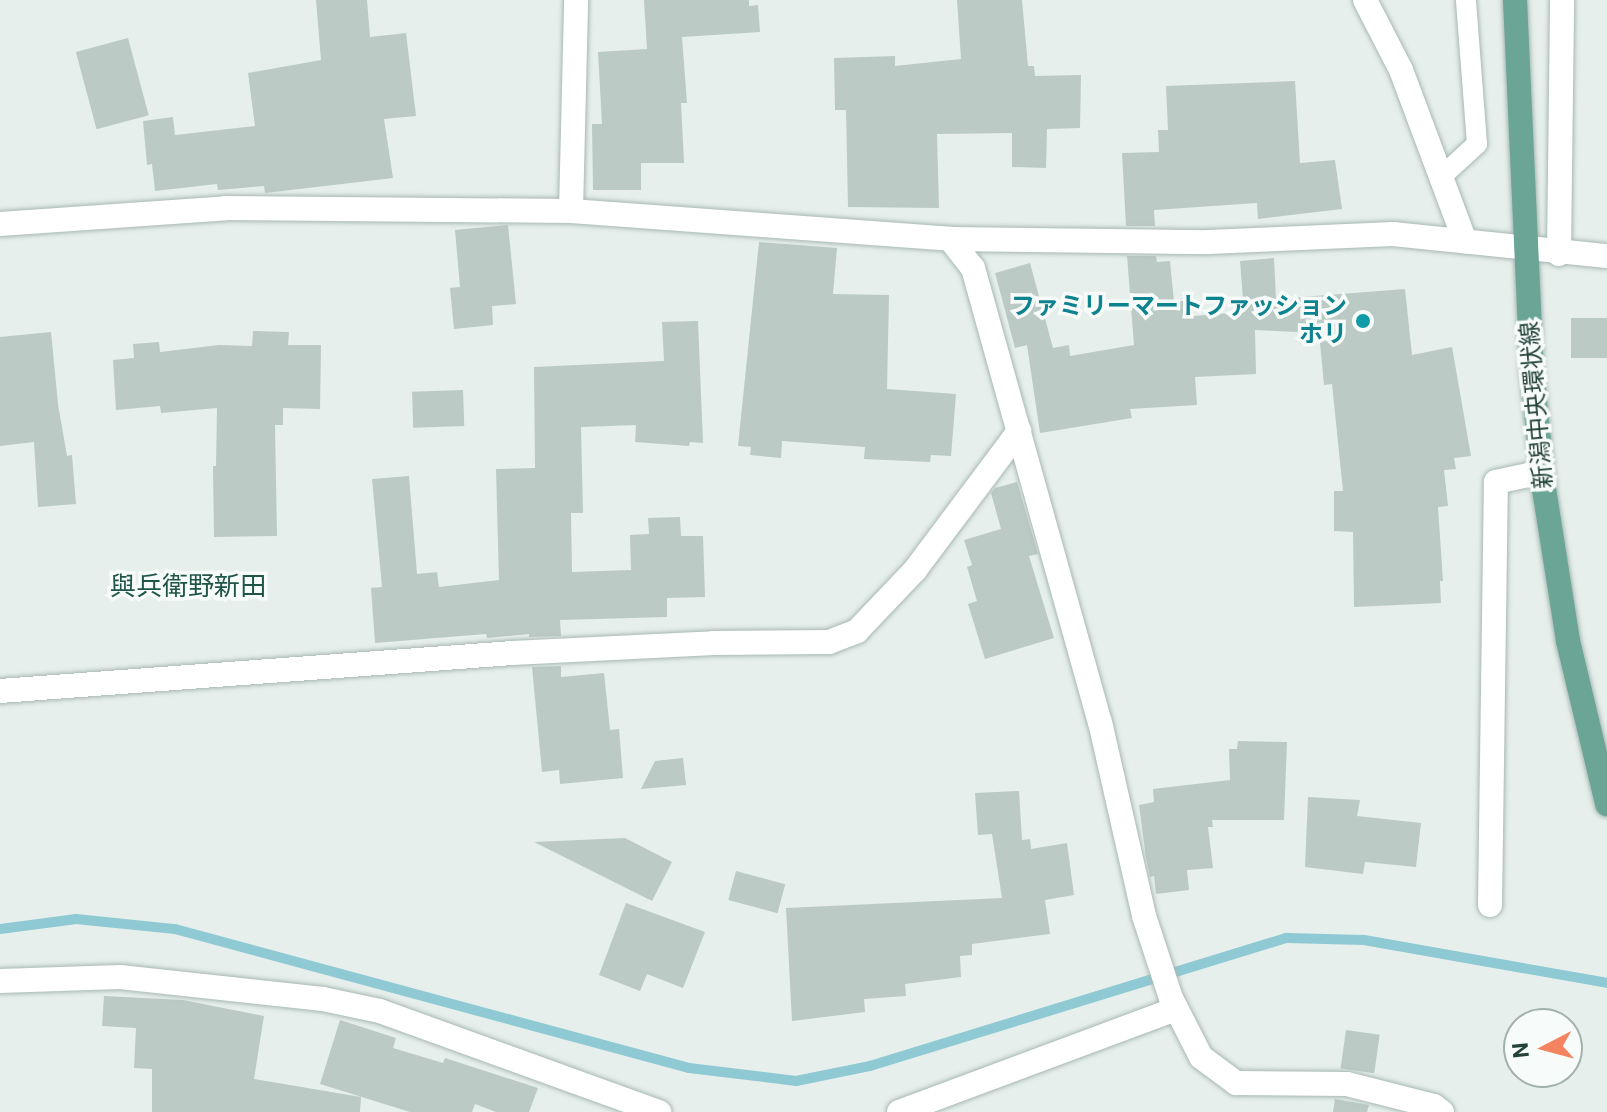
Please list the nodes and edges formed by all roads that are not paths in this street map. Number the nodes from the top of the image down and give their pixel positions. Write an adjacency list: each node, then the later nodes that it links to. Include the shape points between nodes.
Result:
1 (576, 0): 7 (street)
2 (1365, 0): 6 (street, via 1401,70)
3 (1466, 0): 6 (lane, via 1477,144)
4 (1515, 0): 11 (main road, 新潟中央環状線)
5 (1562, 0): 12 (street)
6 (1441, 177): 10 (street)
7 (571, 211): 8 (street, via 226,208); 9 (street)
8 (0, 224)
9 (950, 239): 10 (street, via 1209,242 1393,234); 14 (street, via 973,268)
10 (1465, 241): 11 (street)
11 (1526, 246): 12 (street); 15 (main road, 新潟中央環状線)
12 (1559, 254): 13 (street)
13 (1607, 256)
14 (1019, 431): 16 (street, via 915,570 857,631 829,642 512,653); 20 (street, via 1100,722 1144,916)
15 (1542, 472): 17 (main road, 新潟中央環状線, via 1568,641); 18 (street, via 1496,482)
16 (0, 691)
17 (1607, 804)
18 (1490, 905)
19 (0, 981): 21 (street, via 120,977 323,999 380,1011)
20 (1174, 1003): 22 (street); 23 (street, via 1201,1057 1236,1083 1347,1084)
21 (659, 1112)
22 (899, 1112)
23 (1442, 1112)

